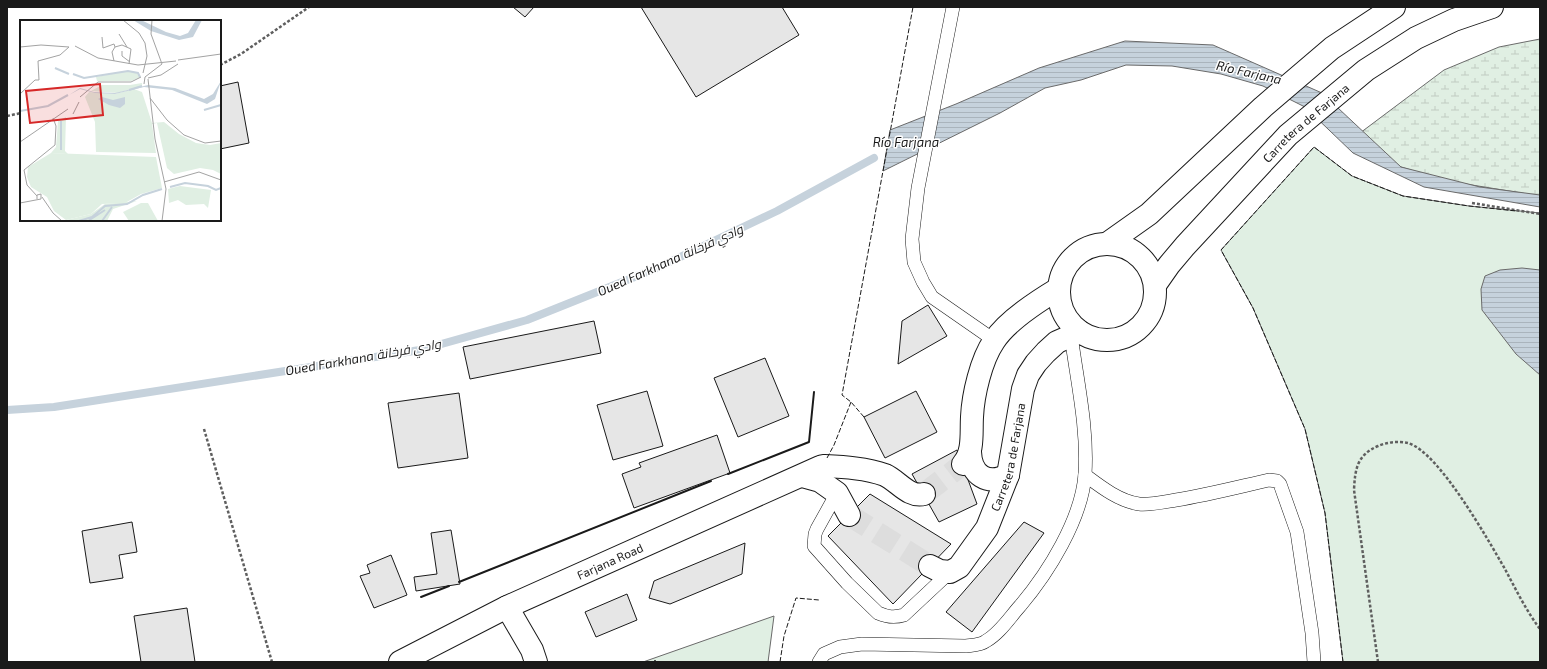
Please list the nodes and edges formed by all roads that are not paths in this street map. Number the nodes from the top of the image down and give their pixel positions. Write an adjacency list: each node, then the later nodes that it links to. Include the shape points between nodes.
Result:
1 (953, 7): 8 (lane, via 921,169 912,239 914,262 932,297)
2 (1394, 7): 4 (main road, via 1332,48 1263,107 1149,214)
3 (1492, 7): 5 (main road, Carretera de Farjana, via 1454,20 1416,38 1366,70 1288,135 1185,246)
4 (1108, 243): 5 (main road, via 1134,252 1151,272); 6 (main road, via 1093,245 1069,262 1061,275)
5 (1155, 285): 7 (main road, via 1151,313 1144,324 1133,333 1120,339 1106,340)
6 (1058, 289): 7 (main road, via 1063,313); 8 (main road, via 1024,312)
7 (1075, 334): 9 (main road, Carretera de Farjana, via 1057,342 1028,375 1023,389); 10 (lane)
8 (994, 340): 9 (main road, via 975,395 966,458 974,470 990,480)
9 (1008, 475): 15 (main road, Carretera de Farjana, via 987,528 958,567)
10 (1085, 475): 19 (lane, via 1079,504 1070,528 1047,571 1023,603 986,642 966,646 855,645 840,647 824,654); 20 (lane, via 1125,500 1139,504 1189,498 1269,480 1280,484 1298,532)
11 (802, 476): 12 (main road, via 820,481); 13 (main road, Farjana Road, via 823,466 851,468 886,476 913,494); 16 (main road, Farjana Road)
12 (837, 493): 14 (main road); 15 (lane, via 817,529 814,546 878,613 894,617 904,615)
13 (924, 494)
14 (849, 515)
15 (940, 569)
16 (507, 607): 17 (main road, Farjana Road); 18 (main road, via 532,650)
17 (400, 662)
18 (536, 662)
19 (819, 662)
20 (1314, 662)

